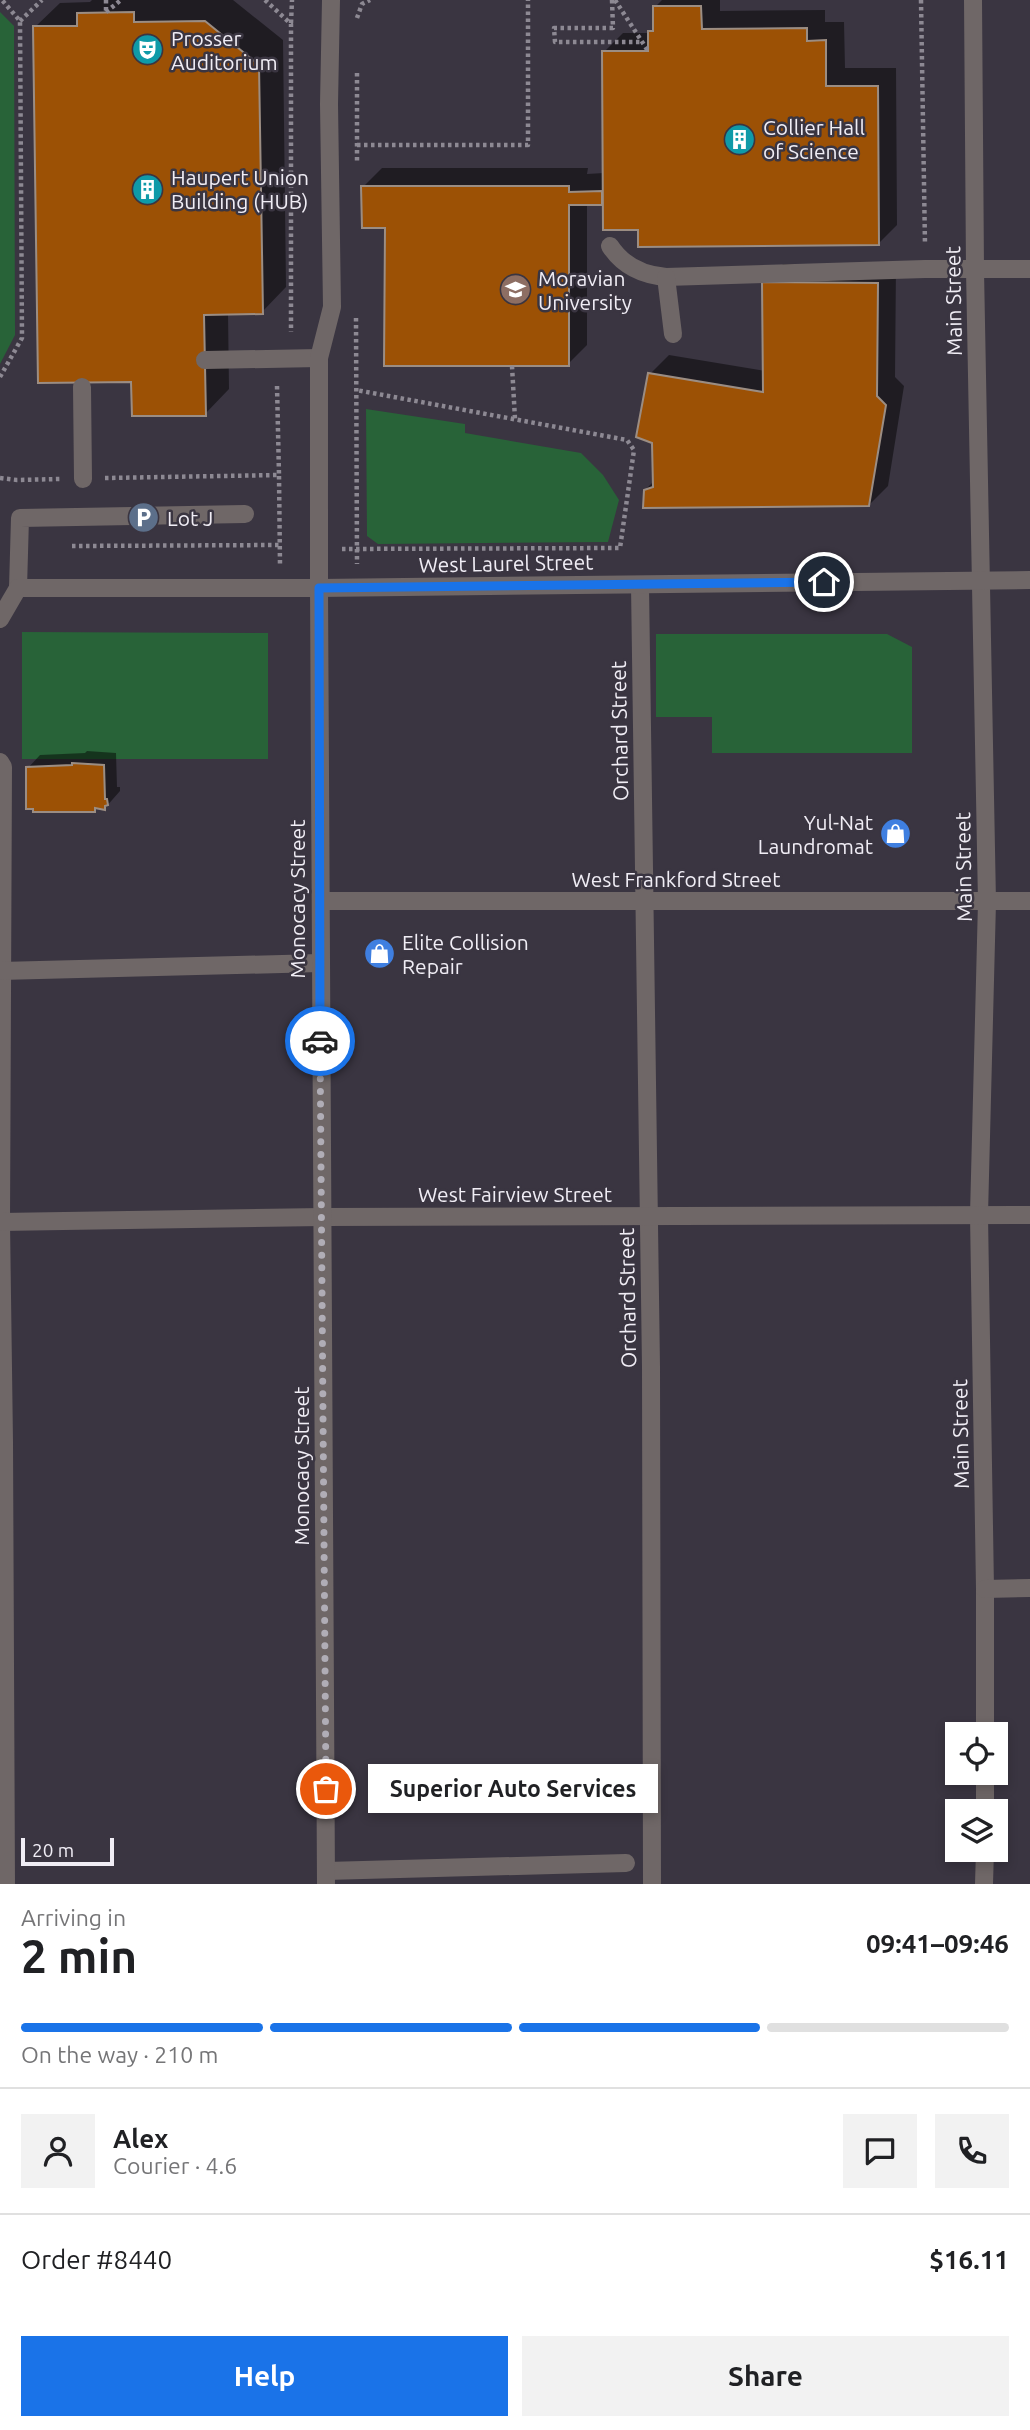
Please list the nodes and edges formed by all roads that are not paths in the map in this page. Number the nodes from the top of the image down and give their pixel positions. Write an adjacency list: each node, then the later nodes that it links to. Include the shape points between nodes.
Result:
1 (331, 0): 8 (street, Monocacy Street, via 332,307)
2 (973, 0): 5 (street, Main Street)
3 (610, 246): 6 (street, via 631,267)
4 (1030, 269): 5 (street)
5 (975, 270): 6 (street); 13 (street, Main Street)
6 (666, 277): 7 (street)
7 (673, 334)
8 (319, 358): 9 (street); 17 (street, Monocacy Street)
9 (205, 360)
10 (82, 387): 11 (street)
11 (83, 479)
12 (245, 514): 16 (street, via 20,518)
13 (981, 580): 14 (street, West Laurel Street); 15 (street, West Laurel Street); 23 (street, Main Street)
14 (1030, 580)
15 (640, 585): 17 (street, West Laurel Street); 21 (street, Orchard Street)
16 (18, 588): 17 (street, West Laurel Street); 18 (street)
17 (319, 588): 20 (street, Monocacy Street)
18 (0, 619)
19 (0, 762): 25 (street)
20 (321, 901): 21 (street, West Frankford Street); 24 (street, Monocacy Street)
21 (643, 901): 23 (street, West Frankford Street); 28 (street, Orchard Street)
22 (1030, 901): 23 (street, West Frankford Street)
23 (987, 902): 26 (street, Main Street)
24 (320, 963): 25 (street); 29 (street, Monocacy Street)
25 (1, 971): 30 (street)
26 (979, 1215): 27 (street, West Fairview Street); 28 (street, West Fairview Street); 33 (street, Main Street)
27 (1030, 1215)
28 (648, 1216): 29 (street, West Fairview Street); 39 (street, Orchard Street)
29 (322, 1217): 30 (street, West Fairview Street); 37 (street, Monocacy Street)
30 (0, 1222): 31 (street)
31 (2, 1442): 38 (street)
32 (1030, 1588): 33 (street)
33 (985, 1589): 34 (street, Main Street)
34 (985, 1722)
35 (985, 1862): 40 (street)
36 (626, 1863): 37 (street)
37 (326, 1877)
38 (6, 1884)
39 (652, 1884)
40 (984, 1884)

